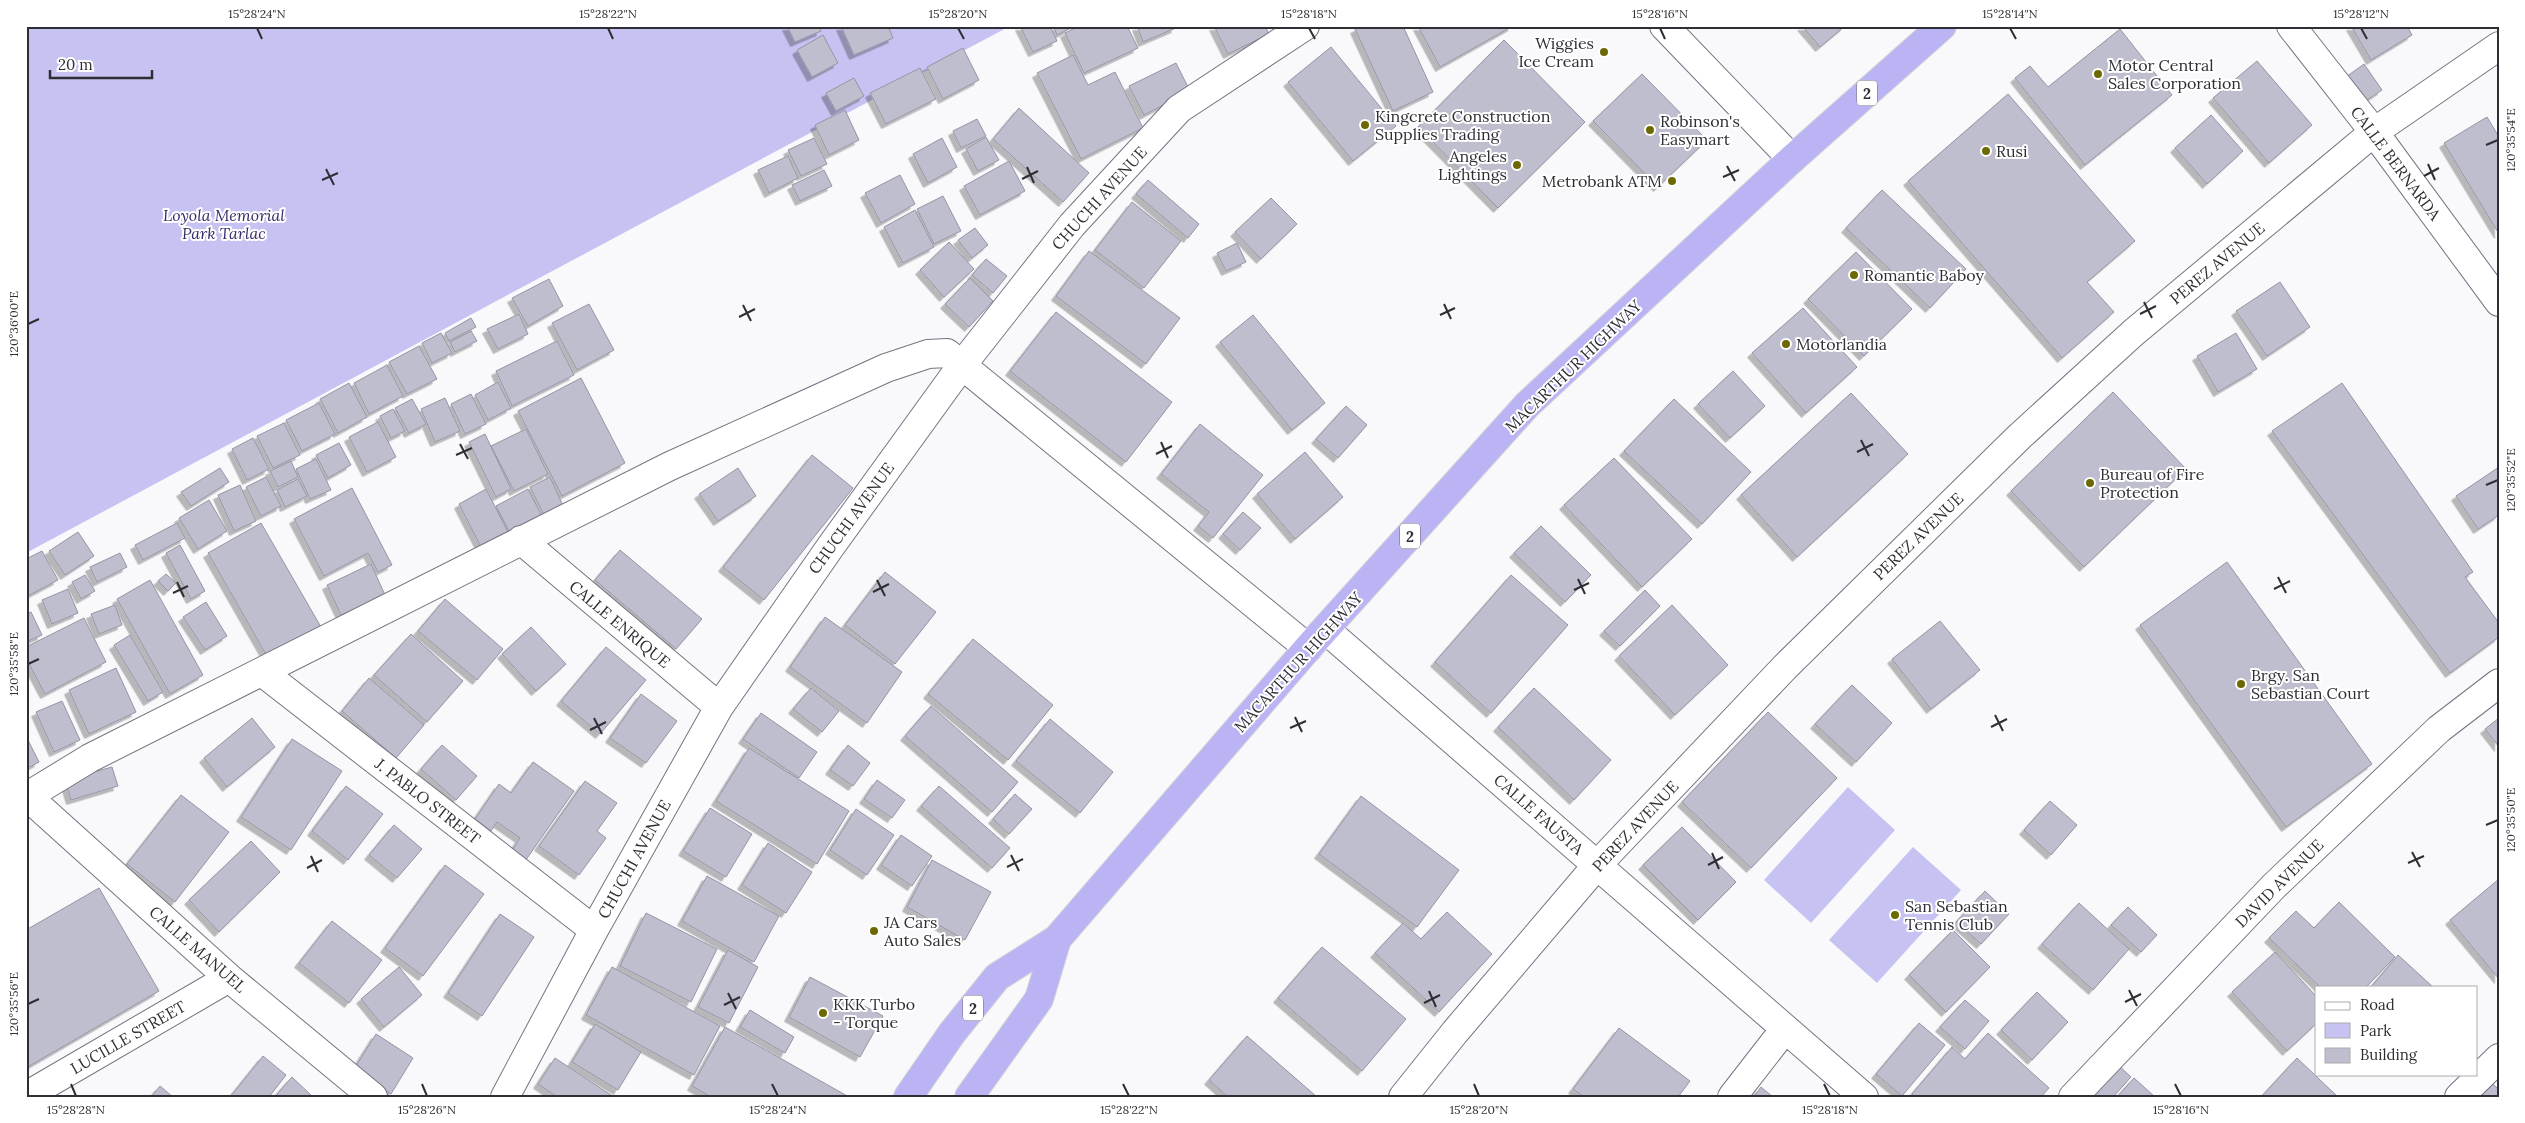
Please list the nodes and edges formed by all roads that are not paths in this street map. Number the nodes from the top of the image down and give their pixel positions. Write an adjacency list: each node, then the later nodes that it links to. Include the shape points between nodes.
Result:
1 (1305, 26): 9 (street, CHUCHI AVENUE, via 1179,109 1072,225)
2 (1664, 26): 7 (street)
3 (1942, 26): 7 (highway, MACARTHUR HIGHWAY / 2)
4 (2291, 26): 6 (street, CALLE BERNARDA)
5 (2499, 46): 6 (street, PEREZ AVENUE)
6 (2374, 132): 8 (street, CALLE BERNARDA); 16 (street, PEREZ AVENUE, via 2133,333 2019,437 1785,667)
7 (1792, 159): 11 (highway, MACARTHUR HIGHWAY / 2, via 1527,405)
8 (2499, 302)
9 (962, 365): 10 (street, CALLE FAUSTA, via 947,353 928,354 886,368 670,466); 11 (street, CALLE FAUSTA); 14 (street, CHUCHI AVENUE)
10 (521, 540): 12 (street); 14 (street, CALLE ENRIQUE)
11 (1317, 639): 16 (street, CALLE FAUSTA); 18 (highway, MACARTHUR HIGHWAY / 2)
12 (262, 672): 15 (street, via 90,758); 17 (street, J. PABLO STREET)
13 (2499, 684): 30 (street, DAVID AVENUE, via 2439,729 2274,886)
14 (719, 707): 17 (street, CHUCHI AVENUE)
15 (27, 797): 19 (street, CALLE MANUEL)
16 (1598, 864): 20 (street, CALLE FAUSTA); 27 (street, PEREZ AVENUE)
17 (594, 930): 24 (street, CHUCHI AVENUE)
18 (1057, 939): 25 (highway, MACARTHUR HIGHWAY / 2, via 997,977 952,1033); 26 (highway, MACARTHUR HIGHWAY / 2, via 1039,999)
19 (229, 978): 22 (street, LUCILLE STREET); 23 (street, CALLE MANUEL)
20 (1784, 1030): 28 (street); 29 (street, CALLE FAUSTA)
21 (2499, 1058): 31 (street)
22 (26, 1096)
23 (373, 1097)
24 (505, 1097)
25 (908, 1097)
26 (968, 1097)
27 (1403, 1097)
28 (1732, 1097)
29 (1864, 1097)
30 (2073, 1097)
31 (2459, 1097)

